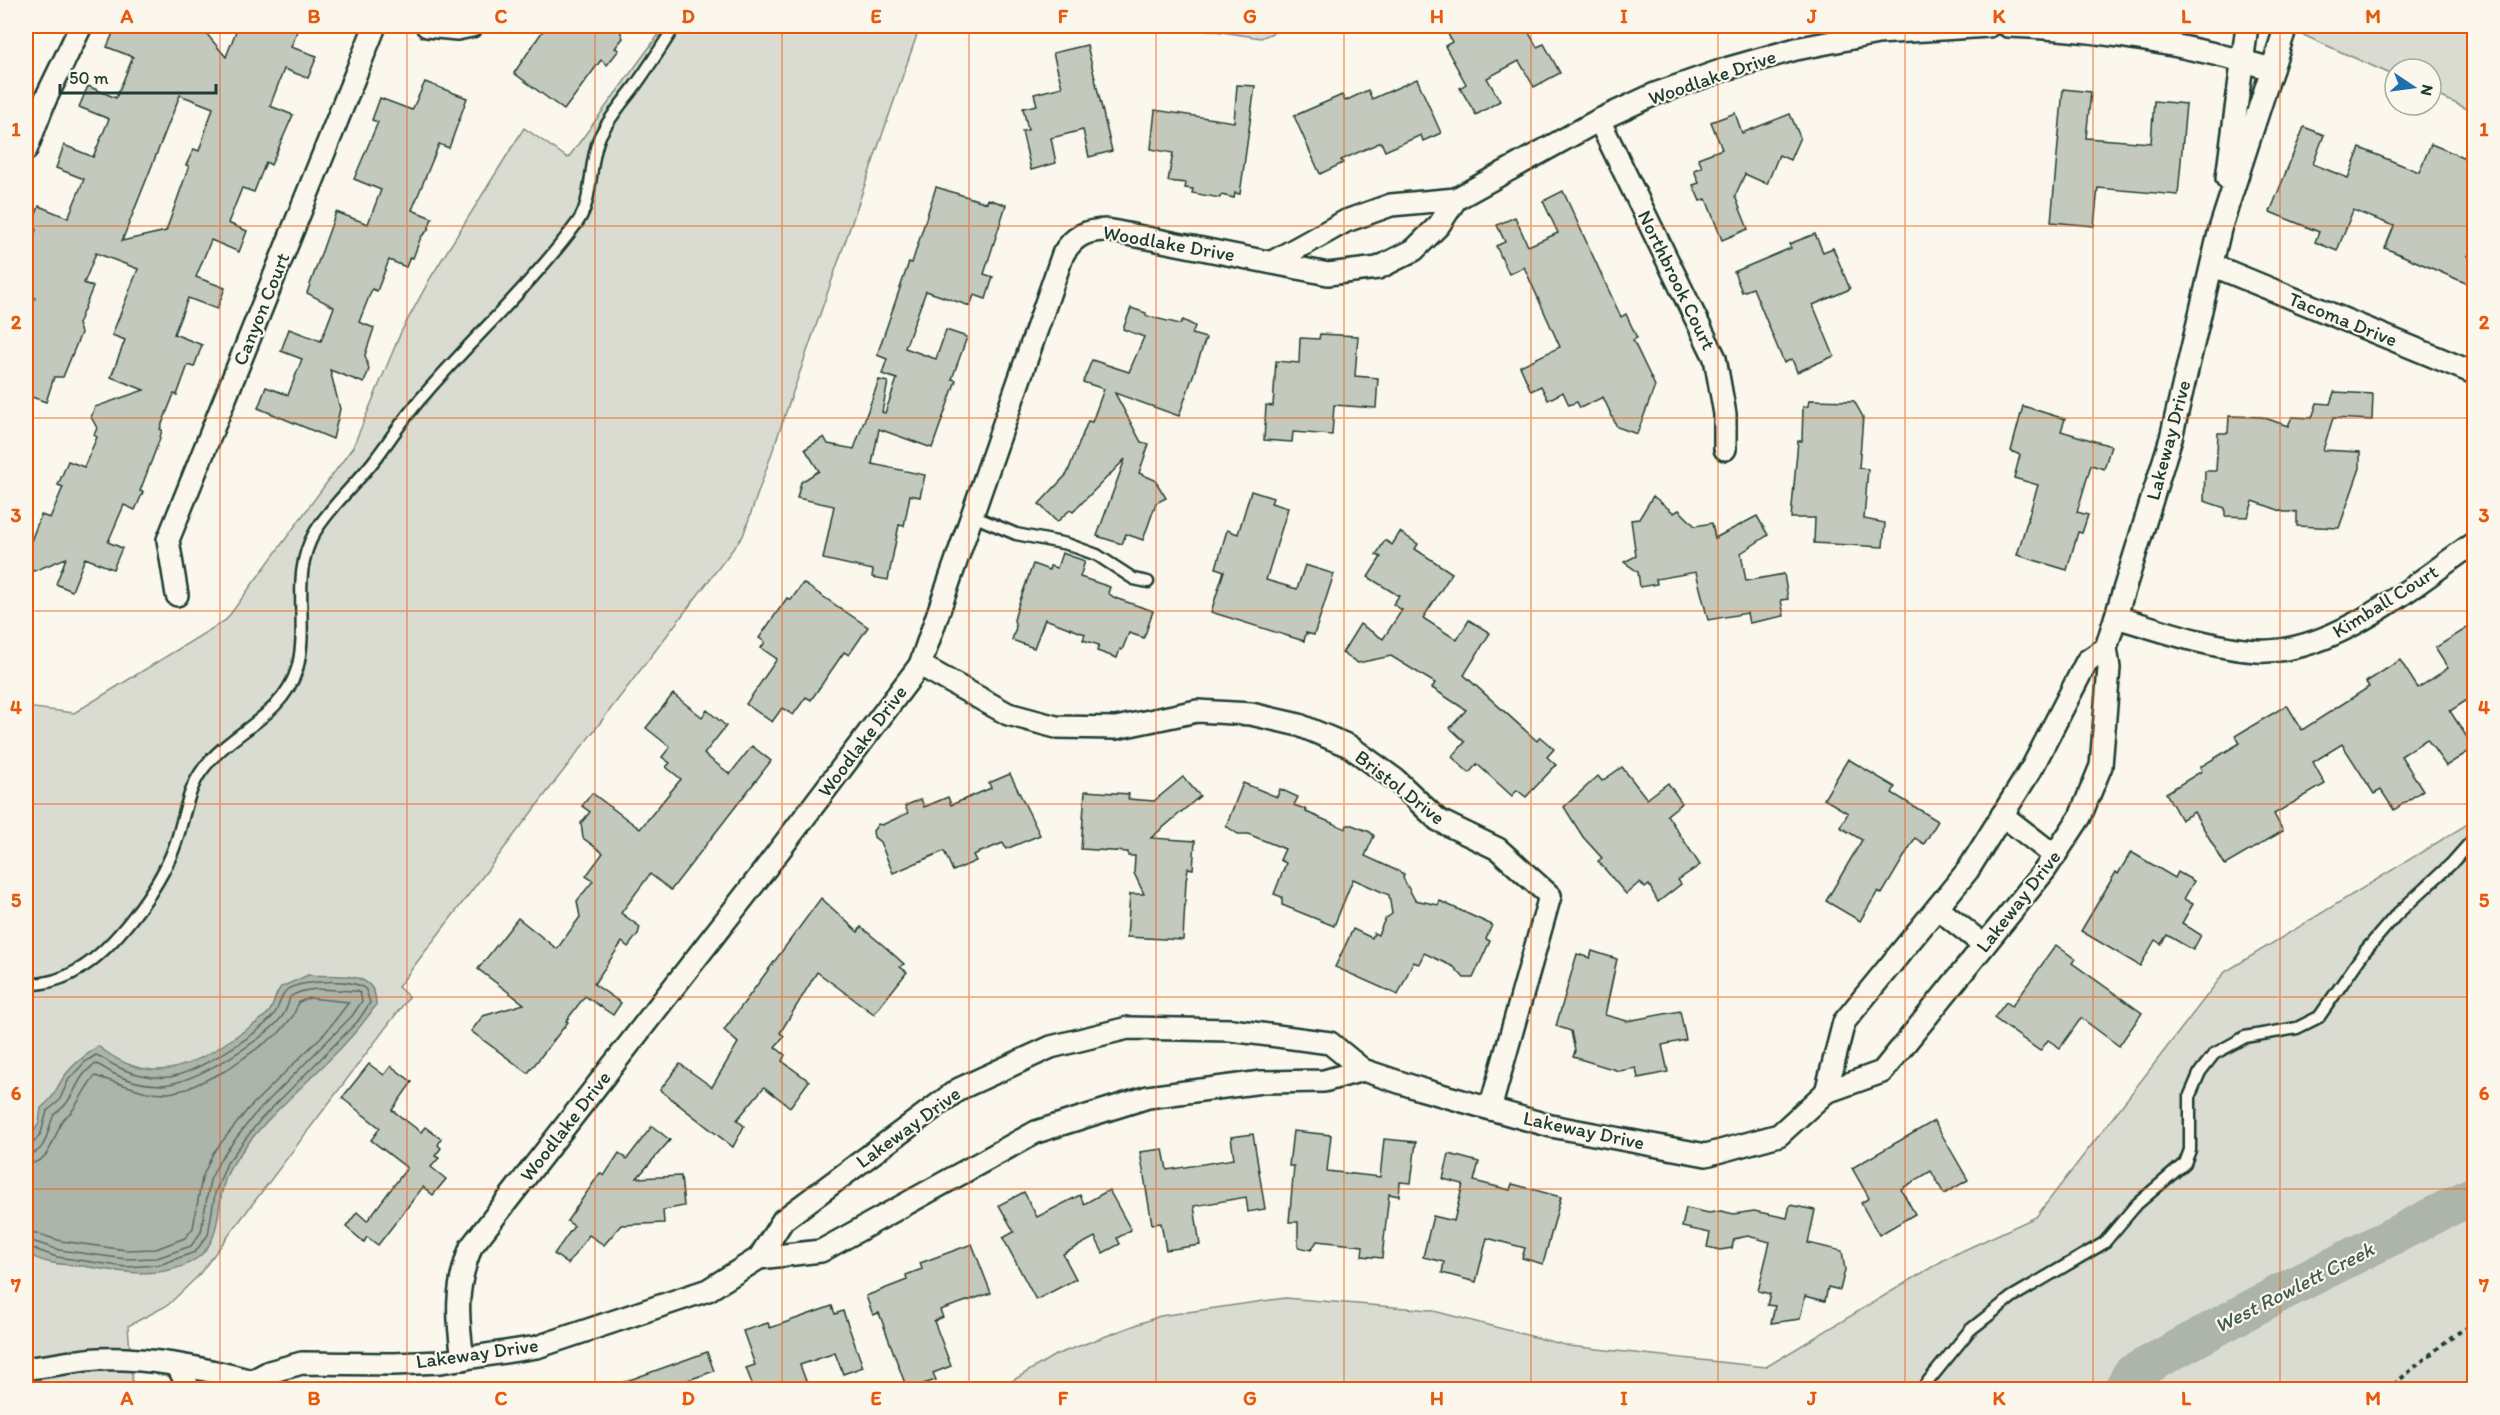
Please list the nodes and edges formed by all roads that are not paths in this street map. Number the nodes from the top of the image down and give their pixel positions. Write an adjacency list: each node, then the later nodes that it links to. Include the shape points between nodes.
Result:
1 (81, 26): 13 (street)
2 (375, 26): 23 (street, Canyon Court, via 168,540)
3 (427, 26): 4 (street)
4 (472, 26)
5 (675, 26): 32 (lane, via 600,137 591,162 585,206 577,223 505,310 423,396 316,530 301,570 300,653 294,676 264,717 216,754 199,775 172,854 146,898 111,941 80,969 55,980)
6 (1989, 26): 12 (street, Woodlake Drive, via 1878,33 1796,49 1655,94)
7 (2008, 26): 10 (street, via 2125,35)
8 (2247, 26): 10 (street, Lakeway Drive)
9 (2286, 26): 11 (street, Lakeway Drive)
10 (2241, 60): 11 (street); 15 (street, Lakeway Drive)
11 (2272, 69): 15 (street, Lakeway Drive)
12 (1599, 120): 14 (street, Woodlake Drive); 19 (street, Northbrook Court, via 1715,358 1725,414)
13 (26, 150)
14 (1456, 199): 16 (street, Woodlake Drive, via 1391,205 1346,221); 16 (street, Woodlake Drive, via 1439,225 1414,250 1378,268 1328,274)
15 (2220, 229): 17 (street, Lakeway Drive)
16 (1274, 261): 20 (street, Woodlake Drive, via 1107,230 1093,230 1070,243)
17 (2212, 265): 18 (street, Tacoma Drive); 24 (street, Lakeway Drive, via 2171,438)
18 (2475, 373)
19 (1725, 449)
20 (973, 516): 22 (lane, via 1016,534 1067,544 1097,555 1134,579); 26 (street, Woodlake Drive)
21 (2475, 543): 24 (street, Kimball Court, via 2338,634 2299,646 2259,651 2225,646)
22 (1149, 582)
23 (177, 595)
24 (2115, 617): 25 (street, Lakeway Drive)
25 (2106, 648): 27 (street, via 2087,662 2033,766); 29 (street, Lakeway Drive, via 2109,668 2101,766 2080,817)
26 (920, 665): 35 (street, Bristol Drive, via 1008,714 1056,727 1116,728 1197,711 1251,714 1299,725 1349,746 1396,780 1438,820 1498,849 1550,896); 37 (street, Woodlake Drive, via 471,1247 461,1271 457,1298)
27 (2002, 815): 29 (street); 30 (street, via 1968,870)
28 (2475, 838): 42 (lane, via 2396,915 2365,951 2319,1017 2297,1028 2245,1037 2214,1053 2190,1095 2190,1150 2185,1163 2137,1204 2104,1243 2012,1297 1970,1330)
29 (2055, 856): 31 (street, Lakeway Drive)
30 (1937, 908): 31 (street); 34 (street, via 1844,1022)
31 (1984, 945): 34 (street, Lakeway Drive, via 1882,1072)
32 (26, 985)
33 (1363, 1070): 35 (street, Lakeway Drive); 36 (street, Lakeway Drive, via 1324,1081 1262,1082 1137,1101 1036,1132 821,1251); 36 (street, Lakeway Drive, via 1330,1043 1231,1030 1128,1028 1051,1047 959,1089 783,1220)
34 (1826, 1092): 35 (street, Lakeway Drive, via 1779,1135 1706,1155 1551,1126)
35 (1490, 1109)
36 (759, 1258): 37 (street, Lakeway Drive, via 708,1290 537,1347)
37 (463, 1359): 40 (street, Lakeway Drive, via 394,1364 302,1363 269,1372)
38 (177, 1365): 39 (street, Lakeway Drive, via 98,1359); 40 (street, Lakeway Drive); 41 (street)
39 (26, 1368)
40 (248, 1385)
41 (190, 1389)
42 (1921, 1389)

